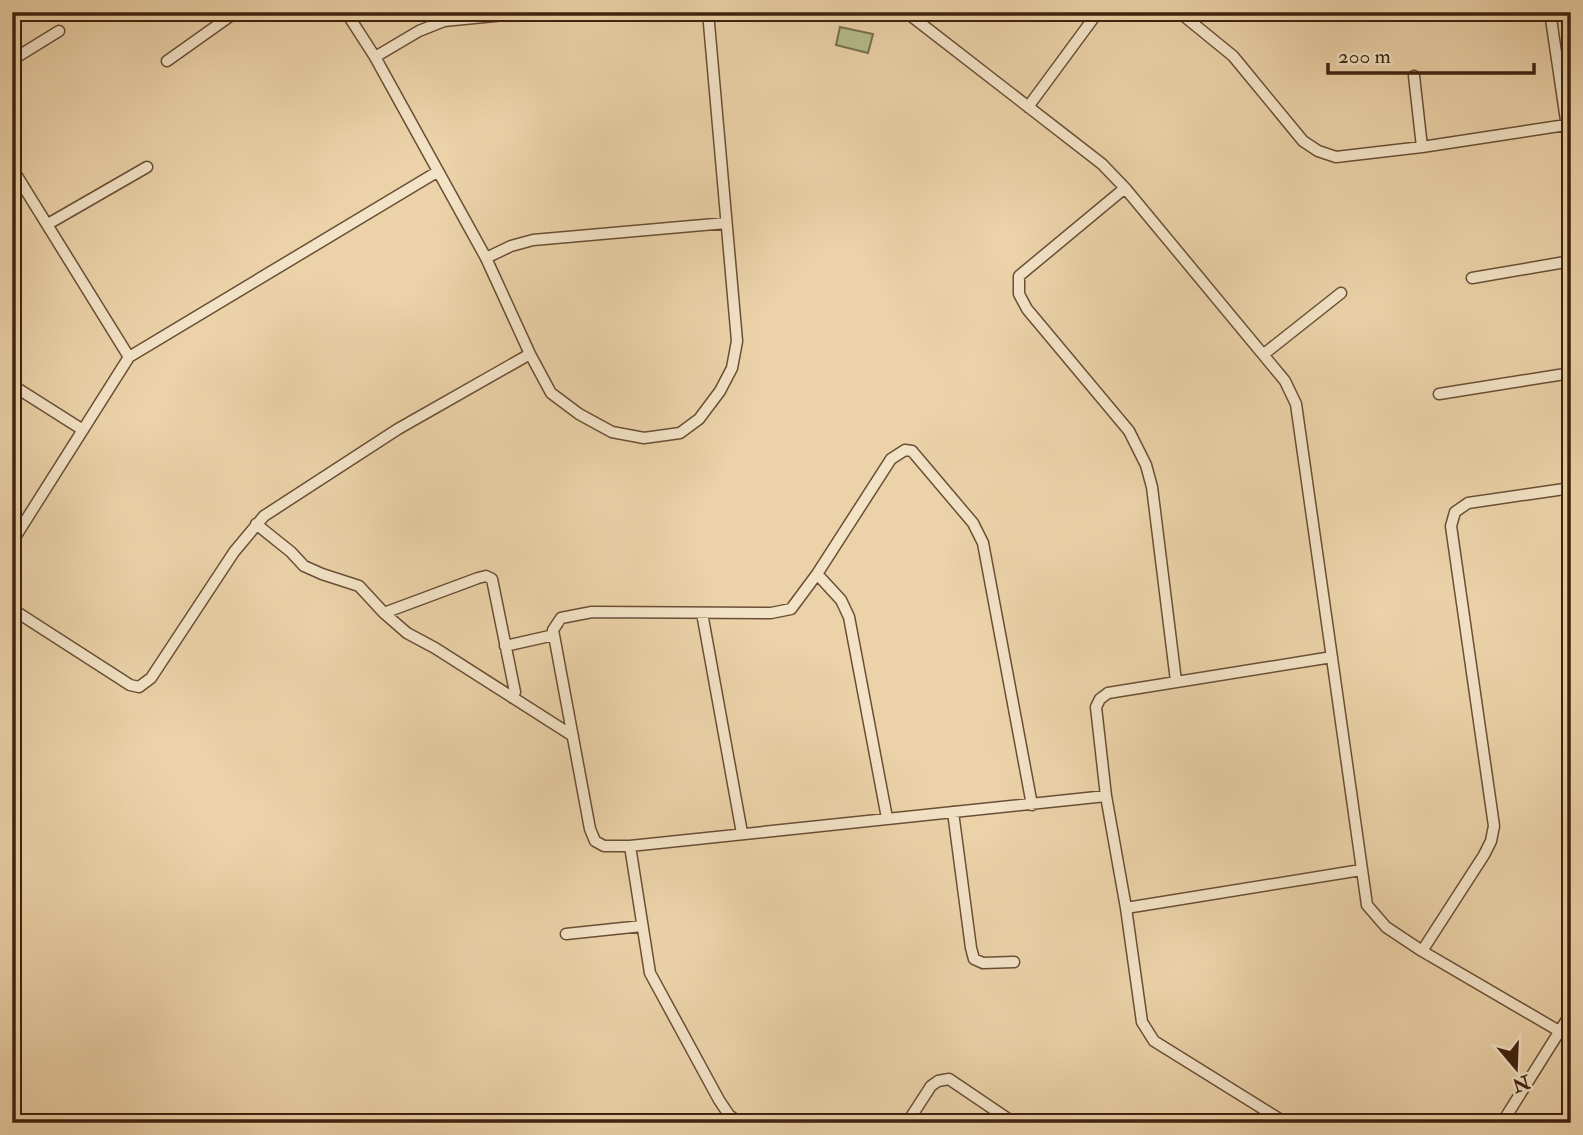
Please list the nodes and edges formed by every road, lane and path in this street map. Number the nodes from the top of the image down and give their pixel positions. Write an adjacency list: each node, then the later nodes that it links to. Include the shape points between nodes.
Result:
1 (236, 12): 12 (street)
2 (346, 12): 10 (street)
3 (535, 12): 10 (street, via 444,21)
4 (708, 12): 22 (street)
5 (906, 12): 14 (street)
6 (1098, 12): 14 (street)
7 (1550, 12): 15 (street)
8 (1182, 13): 16 (street, via 1233,56 1303,141 1318,151 1336,157)
9 (59, 31): 11 (street)
10 (375, 57): 20 (street)
11 (12, 60)
12 (167, 61)
13 (1414, 76): 16 (street)
14 (1028, 107): 21 (street)
15 (1566, 125): 16 (street); 17 (street)
16 (1422, 147)
17 (1571, 155)
18 (147, 166): 23 (street)
19 (12, 168): 23 (street)
20 (437, 172): 24 (street); 30 (street)
21 (1125, 187): 29 (street); 45 (street, via 1019,276 1019,294 1129,431 1146,465)
22 (726, 223): 24 (street, via 533,240); 28 (street, via 737,341 732,368 699,419 680,433 643,438 612,432 551,393)
23 (48, 225): 30 (street)
24 (486, 258): 28 (street)
25 (1571, 261): 26 (street)
26 (1472, 278)
27 (1341, 293): 29 (street)
28 (530, 354): 36 (street, via 398,429)
29 (1264, 355): 44 (street, via 1296,404)
30 (130, 358): 34 (street)
31 (1571, 373): 33 (street)
32 (12, 385): 34 (street)
33 (1439, 394)
34 (83, 430): 37 (street)
35 (1571, 488): 58 (street, via 1468,503 1455,512 1451,526 1494,826 1484,855)
36 (256, 524): 39 (street, via 151,678 139,687); 40 (street, via 304,566 359,586)
37 (12, 542)
38 (817, 575): 41 (street, via 792,609); 49 (street, via 891,459 912,451 973,523 983,543); 51 (street, via 841,600 849,617)
39 (12, 609)
40 (384, 612): 43 (street, via 486,576 495,587); 46 (street, via 407,633)
41 (702, 613): 42 (street, via 592,612 561,618); 52 (street)
42 (554, 635): 43 (street); 47 (street)
43 (505, 646): 46 (street)
44 (1332, 657): 45 (street); 54 (street)
45 (1176, 681): 48 (street, via 1108,693 1100,699 1096,706)
46 (513, 698): 47 (street)
47 (572, 736): 53 (street, via 595,841 604,846)
48 (1106, 796): 49 (street); 55 (street)
49 (1032, 805): 50 (street)
50 (953, 812): 51 (street); 59 (street, via 975,959)
51 (887, 818): 52 (street)
52 (742, 833): 53 (street)
53 (631, 846): 56 (street)
54 (1361, 870): 55 (street); 58 (street, via 1367,905 1377,918)
55 (1126, 908): 65 (street, via 1147,1032 1154,1041)
56 (642, 926): 57 (street); 62 (street, via 650,973 719,1100)
57 (566, 934)
58 (1422, 951): 61 (street)
59 (1014, 962)
60 (1571, 1013): 61 (street)
61 (1559, 1031): 66 (street)
62 (740, 1123)
63 (907, 1123): 64 (street, via 932,1086 949,1079)
64 (1014, 1123)
65 (1286, 1123)
66 (1502, 1123)

